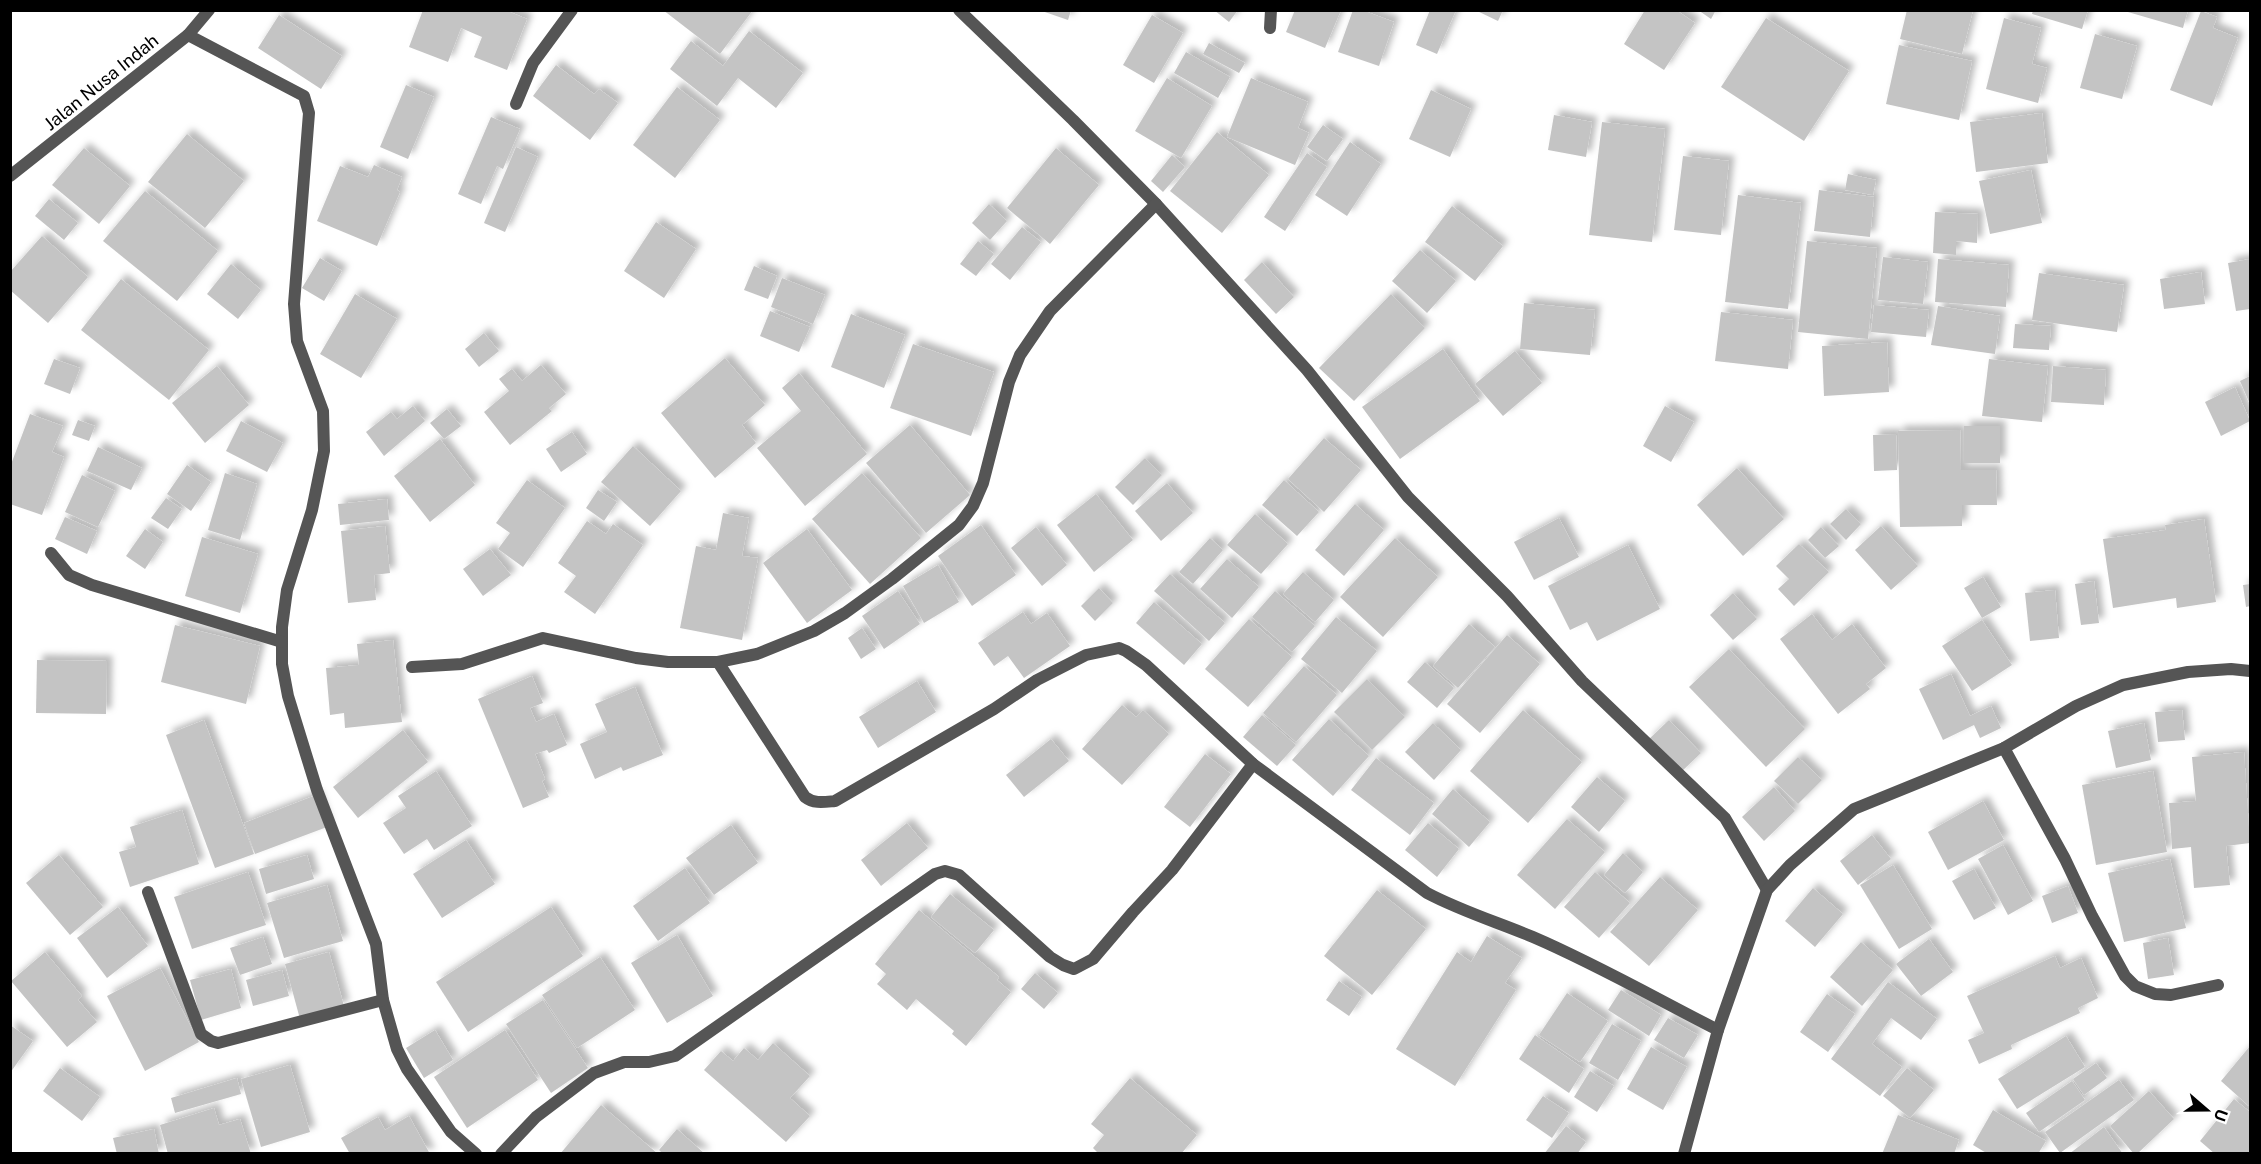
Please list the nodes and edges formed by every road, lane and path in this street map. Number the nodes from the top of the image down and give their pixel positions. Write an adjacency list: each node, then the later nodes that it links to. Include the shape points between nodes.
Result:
1 (209, 10): 6 (street, Jalan Nusa Indah)
2 (572, 10): 7 (street, via 533,63)
3 (959, 10): 9 (street)
4 (1271, 10): 5 (street)
5 (1270, 28)
6 (188, 35): 8 (street, Jalan Nusa Indah); 11 (street, via 304,96 309,113 294,304 297,341 323,411 324,451 312,510 287,590)
7 (516, 104)
8 (10, 176)
9 (1156, 204): 12 (street, via 1050,311 1020,355 1009,382 983,483 959,525 892,579 814,631 757,654); 17 (street, via 1307,370 1408,497 1507,596 1582,681 1725,818)
10 (51, 553): 11 (street, via 69,575 93,585)
11 (282, 642): 20 (street, via 288,696 317,790 376,944)
12 (718, 662): 13 (street, via 636,658 543,638 462,664); 16 (street, via 811,801 835,801 1037,680 1086,655 1119,648 1146,665)
13 (412, 667)
14 (2250, 671): 15 (street, via 2188,672 2123,685 2076,706)
15 (2004, 748): 17 (street, via 1854,809); 19 (street, via 2125,976 2135,986 2155,994 2172,995)
16 (1253, 764): 21 (street, via 1427,893 1570,955); 23 (street, via 1172,870 1093,959 1074,969 1050,957 959,875 945,871 934,874 675,1056 624,1062 594,1073 536,1117)
17 (1767, 890): 21 (street)
18 (148, 892): 20 (street, via 201,1034 211,1041 218,1043)
19 (2218, 985)
20 (383, 1000): 22 (street, via 407,1069 451,1132)
21 (1718, 1030): 24 (street)
22 (476, 1154)
23 (501, 1154)
24 (1684, 1154)

